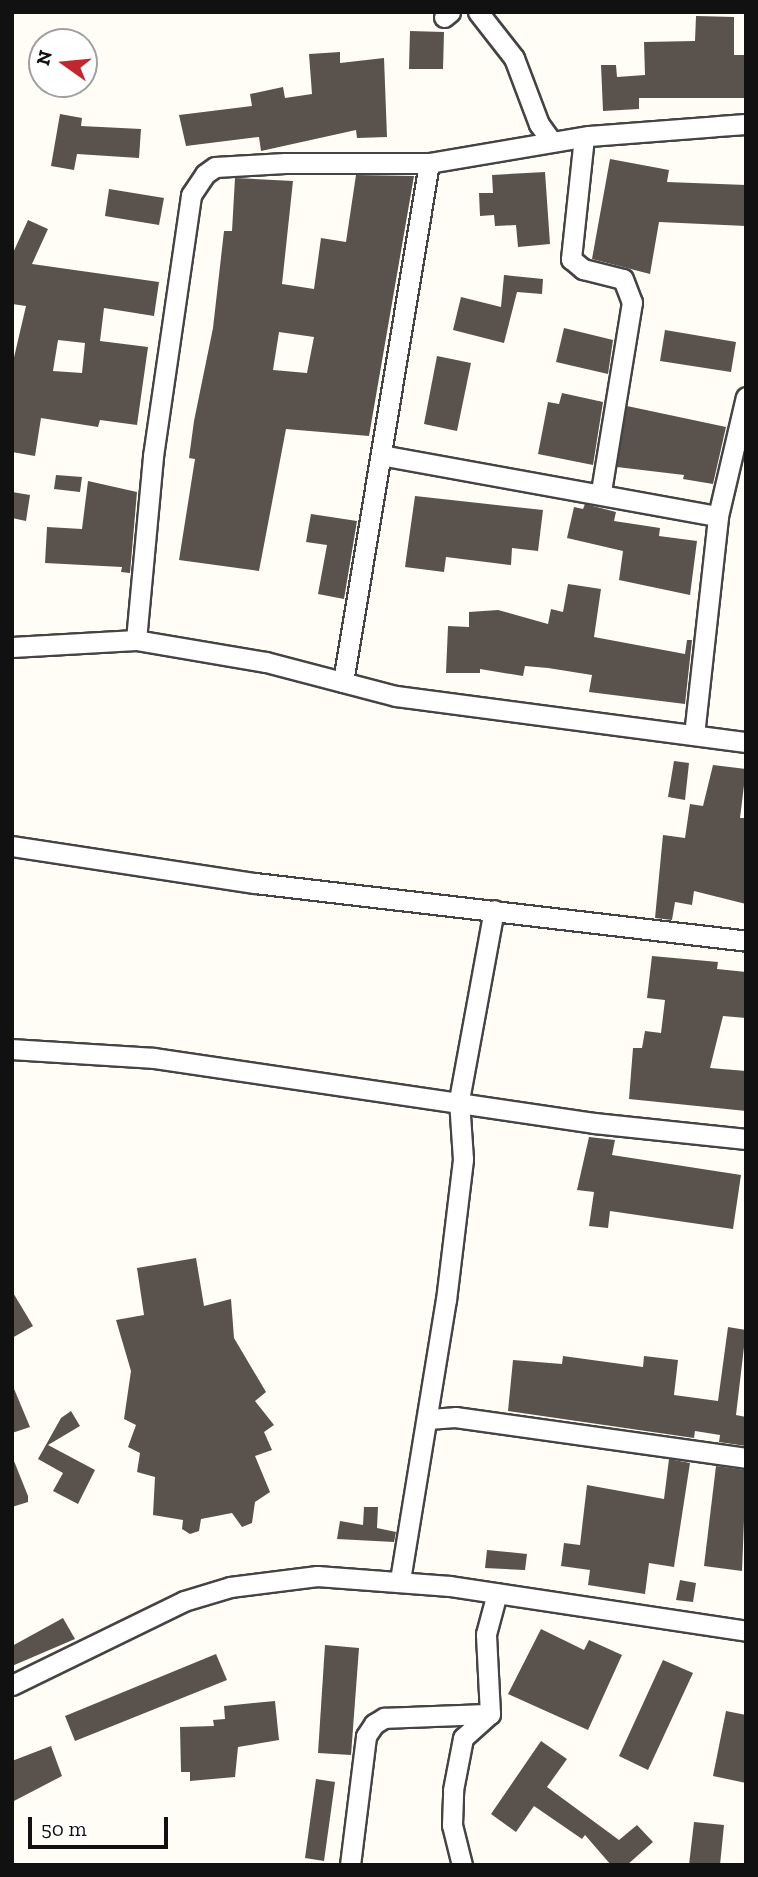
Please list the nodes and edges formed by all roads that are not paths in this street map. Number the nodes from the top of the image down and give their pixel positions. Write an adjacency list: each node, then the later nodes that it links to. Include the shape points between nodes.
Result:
1 (478, 12): 4 (street, via 514,58 539,124)
2 (746, 124): 3 (street)
3 (584, 136): 4 (street); 8 (street, via 571,259 583,269 623,279 632,302)
4 (552, 142): 5 (street)
5 (429, 163): 7 (street); 10 (street, via 215,167 197,184 153,456)
6 (746, 397): 9 (street)
7 (381, 455): 8 (street); 12 (street)
8 (601, 491): 9 (street)
9 (718, 516): 13 (street)
10 (136, 640): 11 (street); 12 (street, via 229,654)
11 (12, 647)
12 (343, 682): 13 (street, via 465,707)
13 (694, 735): 14 (street)
14 (746, 742)
15 (12, 846): 16 (street, via 255,883)
16 (494, 910): 17 (street); 19 (street)
17 (746, 942)
18 (12, 1049): 19 (street, via 155,1058)
19 (459, 1100): 20 (street, via 594,1123); 21 (street, via 463,1159)
20 (746, 1139)
21 (428, 1419): 22 (street, via 467,1419); 23 (street)
22 (746, 1458)
23 (400, 1580): 24 (street); 26 (street, via 317,1576 230,1587 172,1607)
24 (497, 1593): 25 (street); 27 (street, via 486,1634)
25 (746, 1631)
26 (12, 1685)
27 (490, 1714): 28 (street, via 384,1718 373,1724 366,1736); 29 (street, via 463,1738 452,1825)
28 (350, 1865)
29 (462, 1865)

